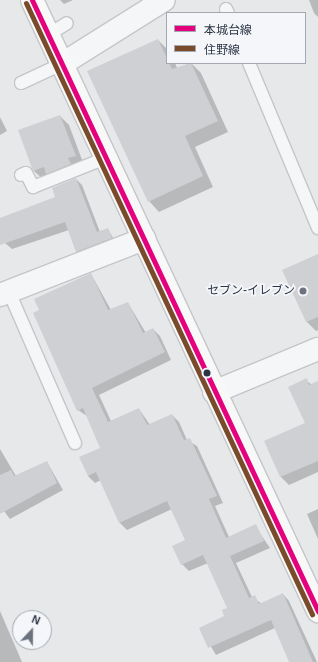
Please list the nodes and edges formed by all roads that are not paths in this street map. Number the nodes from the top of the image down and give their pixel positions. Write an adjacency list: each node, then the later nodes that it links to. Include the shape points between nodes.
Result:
1 (32, 0): 4 (main road)
2 (164, 0): 5 (street)
3 (67, 23): 4 (lane)
4 (48, 35): 5 (main road)
5 (62, 64): 7 (lane); 8 (main road)
6 (249, 64): 10 (lane)
7 (21, 83)
8 (106, 158): 9 (lane, via 33,187 26,173); 11 (main road)
9 (21, 175)
10 (318, 228)
11 (144, 239): 12 (street); 14 (main road)
12 (4, 294): 15 (lane)
13 (318, 349): 14 (street)
14 (214, 392): 16 (main road)
15 (75, 443)
16 (318, 611)

